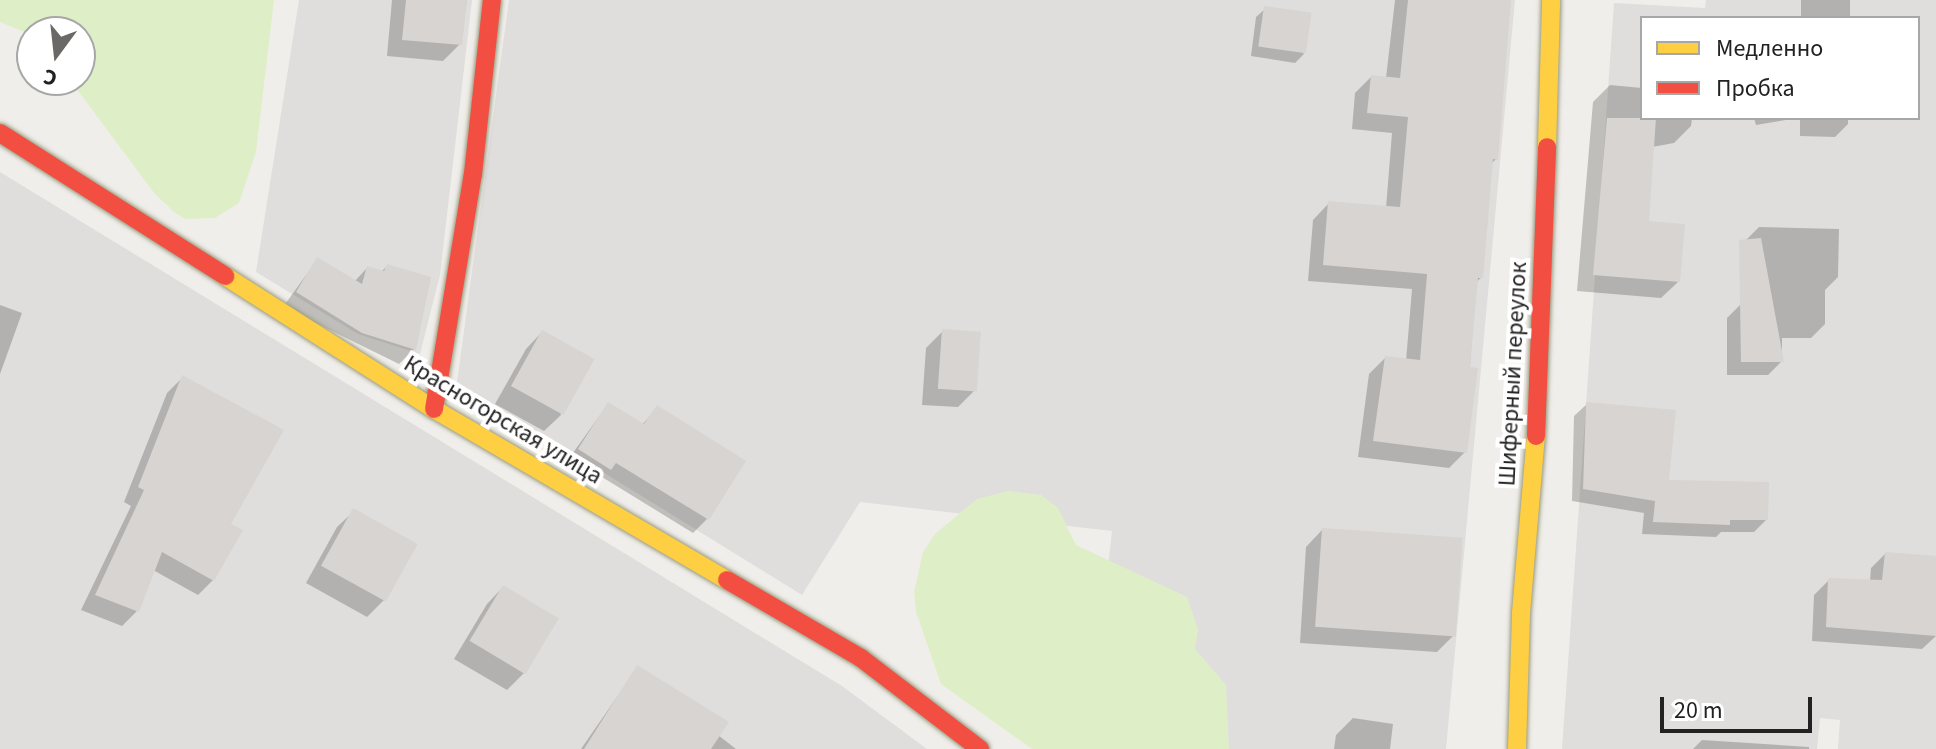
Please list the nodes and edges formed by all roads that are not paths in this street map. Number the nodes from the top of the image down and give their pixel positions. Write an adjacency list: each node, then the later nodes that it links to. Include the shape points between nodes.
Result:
1 (492, 0): 4 (street, via 473,174)
2 (1551, 0): 6 (street, Шиферный переулок, via 1539,399 1521,613)
3 (0, 133): 4 (street, Красногорская улица)
4 (434, 409): 5 (street, Красногорская улица, via 861,658)
5 (980, 749)
6 (1517, 749)

